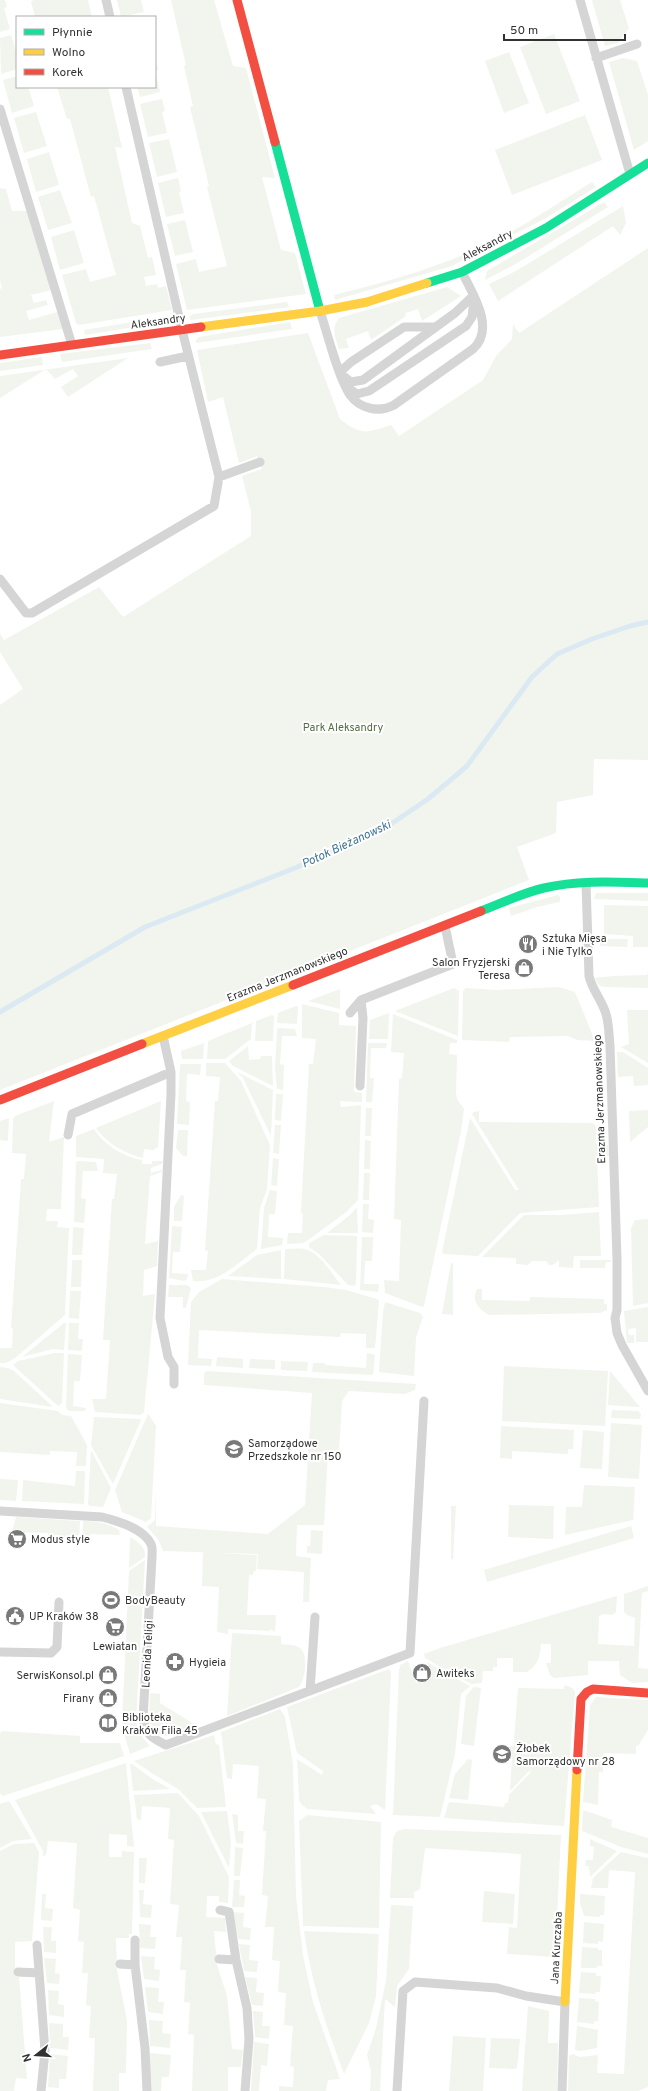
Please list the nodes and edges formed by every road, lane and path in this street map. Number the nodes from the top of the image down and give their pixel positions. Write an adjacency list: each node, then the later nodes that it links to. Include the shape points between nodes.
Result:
1 (106, 0): 4 (lane)
2 (237, 0): 13 (street)
3 (580, 0): 6 (lane)
4 (110, 16)
5 (637, 44): 6 (lane)
6 (596, 58): 10 (lane)
7 (126, 88): 15 (lane)
8 (0, 109): 16 (lane)
9 (648, 163): 10 (street, Aleksandry)
10 (630, 174): 11 (street, Aleksandry, via 546,228)
11 (462, 272): 12 (lane); 13 (street, Aleksandry, via 367,302)
12 (474, 296): 14 (lane); 21 (lane, via 473,313 466,326 369,391 357,394); 21 (lane, via 483,321 482,335 477,345 394,405 380,409 366,407 353,398)
13 (320, 311): 15 (street, Aleksandry); 20 (lane)
14 (435, 327): 20 (lane, via 404,327); 20 (lane, via 360,382 348,381)
15 (182, 330): 16 (street, Aleksandry); 18 (lane)
16 (72, 346): 17 (street, Aleksandry)
17 (0, 356)
18 (188, 356): 19 (lane); 23 (lane)
19 (160, 362)
20 (340, 372): 21 (lane)
21 (345, 385)
22 (260, 462): 23 (lane)
23 (219, 477): 24 (lane, via 214,506 32,613 26,613)
24 (0, 579)
25 (586, 882): 26 (street, Erazma Jerzmanowskiego); 27 (street, Erazma Jerzmanowskiego, via 548,886); 36 (lane, Erazma Jerzmanowskiego, via 589,976 606,1015 610,1046 617,1259 615,1318 622,1346)
26 (648, 883)
27 (445, 924): 28 (lane, via 453,964); 30 (street, Erazma Jerzmanowskiego)
28 (361, 1000): 29 (lane); 32 (lane, via 363,1018)
29 (350, 1014)
30 (163, 1036): 31 (lane); 33 (street, Erazma Jerzmanowskiego)
31 (171, 1072): 34 (lane, via 72,1114); 35 (lane, via 160,1318 168,1357 174,1367)
32 (360, 1086)
33 (0, 1100)
34 (68, 1135)
35 (174, 1384)
36 (648, 1391)
37 (424, 1401): 42 (lane, via 410,1654)
38 (0, 1511): 42 (lane, Leonida Teligi, via 102,1517 146,1537 152,1546 152,1557 143,1719 146,1732 152,1738 166,1745)
39 (59, 1602): 41 (lane, via 57,1647 51,1653)
40 (315, 1617): 42 (lane)
41 (0, 1652)
42 (310, 1691)
43 (648, 1692): 53 (street, Jana Kurczaba, via 593,1689 580,1699)
44 (220, 1910): 48 (lane, via 229,1912)
45 (135, 1940): 50 (lane)
46 (37, 1945): 52 (lane)
47 (219, 1959): 48 (lane)
48 (236, 1960): 56 (lane, via 247,2008 249,2039)
49 (120, 1964): 50 (lane)
50 (136, 1965): 55 (lane)
51 (18, 1972): 52 (lane)
52 (39, 1973): 54 (lane, via 45,2051)
53 (565, 2002): 57 (lane, Jana Kurczaba, via 497,1988 415,1982 404,1991); 58 (lane)
54 (41, 2091)
55 (147, 2091)
56 (245, 2091)
57 (397, 2091)
58 (562, 2091)

